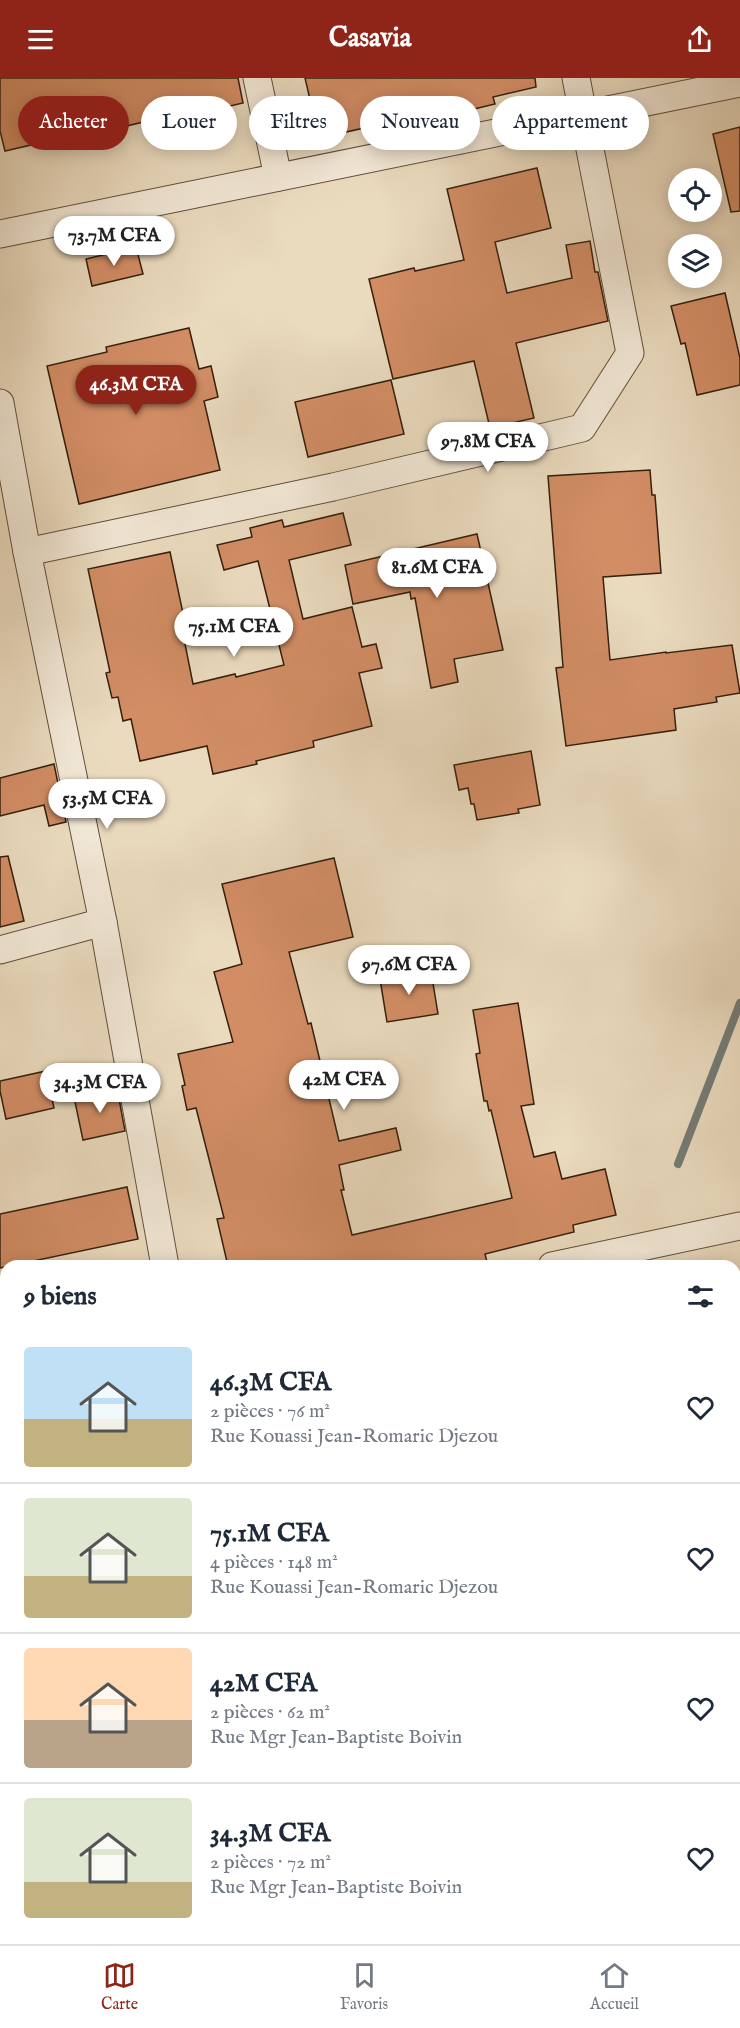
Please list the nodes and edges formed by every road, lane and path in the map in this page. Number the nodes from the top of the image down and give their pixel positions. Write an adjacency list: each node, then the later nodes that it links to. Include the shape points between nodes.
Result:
1 (257, 78): 8 (street)
2 (576, 78): 4 (street)
3 (740, 83): 5 (street)
4 (580, 96)
5 (649, 102)
6 (492, 134): 8 (street)
7 (591, 150): 11 (street, via 630,353 582,428 333,487)
8 (278, 177): 9 (street)
9 (0, 234)
10 (0, 403): 11 (street)
11 (27, 552): 12 (street)
12 (104, 922): 13 (street); 16 (street)
13 (0, 950)
14 (740, 1226): 15 (street)
15 (621, 1259)
16 (164, 1260)

